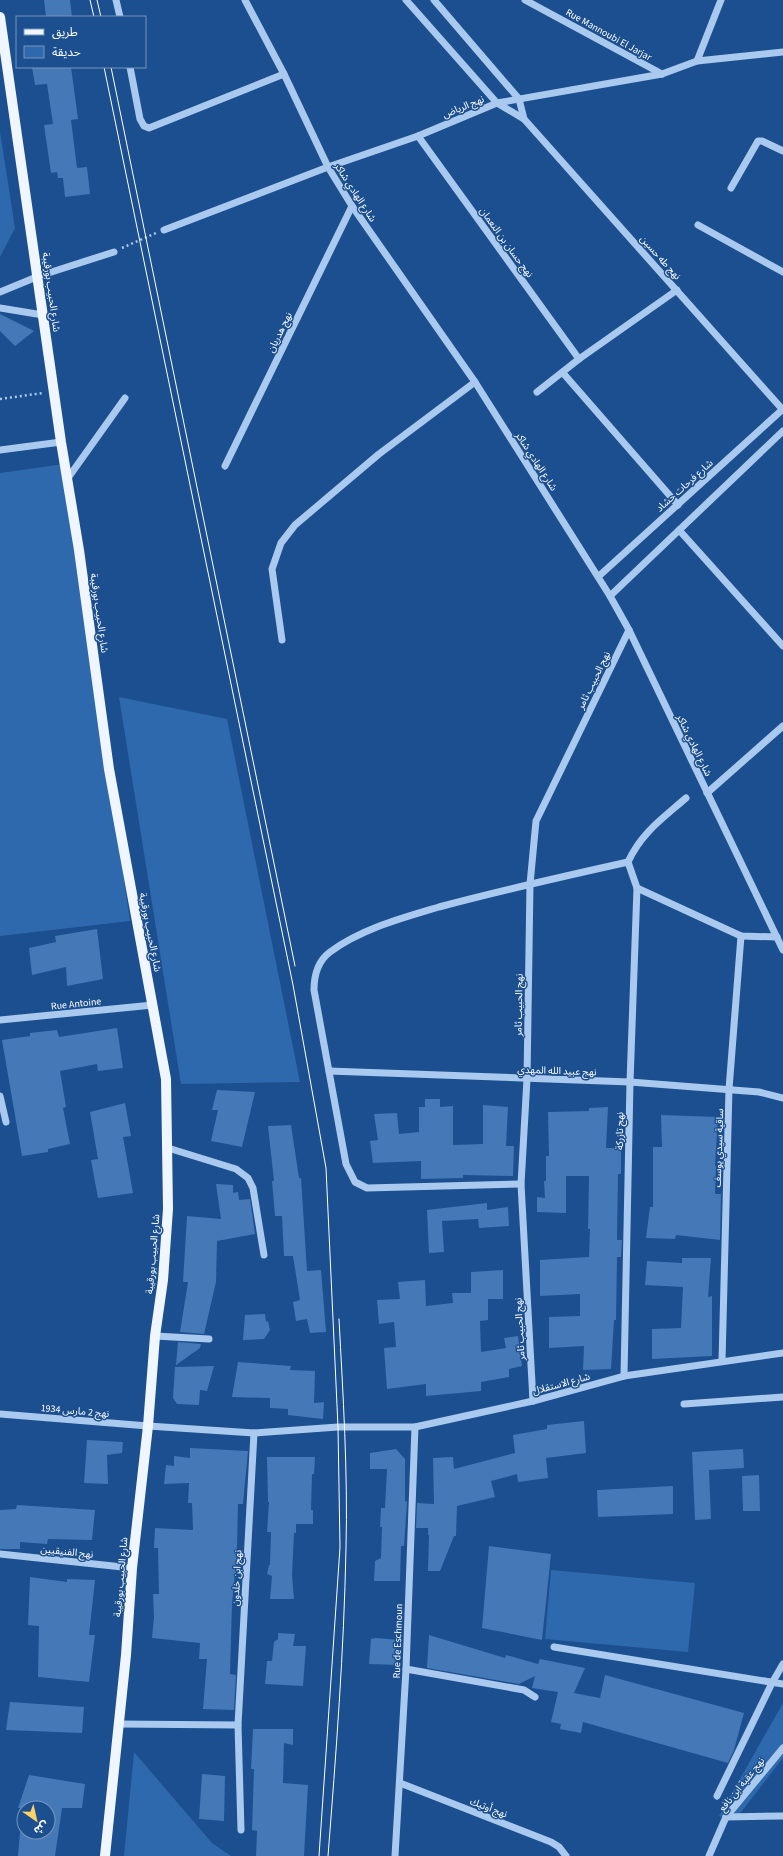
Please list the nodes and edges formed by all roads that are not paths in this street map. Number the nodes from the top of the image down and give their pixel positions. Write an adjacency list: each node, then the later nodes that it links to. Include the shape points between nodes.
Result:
1 (116, 0): 7 (street)
2 (245, 0): 12 (street, شارع الهادي شاكر)
3 (406, 0): 15 (street, نهج طه حسين)
4 (434, 0): 14 (street, نهج طه حسين)
5 (525, 0): 13 (street, Rue Mannoubi El Jarjar)
6 (721, 0): 10 (street)
7 (120, 16)
8 (0, 17): 26 (main road, شارع الحبيب بورقيبة)
9 (783, 52): 10 (street, نهج الرياض)
10 (697, 61): 13 (street, نهج الرياض)
11 (130, 68): 12 (street, via 140,119 144,126 149,128)
12 (284, 74): 19 (street, شارع الهادي شاكر)
13 (662, 74): 14 (street, نهج الرياض)
14 (519, 99): 15 (street, نهج الرياض); 16 (street, نهج طه حسين)
15 (497, 103): 16 (street, نهج طه حسين); 17 (street, نهج الرياض)
16 (524, 119): 27 (street, نهج طه حسين)
17 (418, 136): 19 (street, نهج الرياض); 31 (street, نهج حسان بن النعمان)
18 (783, 151): 20 (street, via 758,141)
19 (328, 167): 21 (street, شارع الهادي شاكر); 23 (street, نهج الرياض)
20 (730, 188)
21 (352, 206): 33 (street, شارع الهادي شاكر); 40 (street, نهج هدريان)
22 (698, 225): 25 (street)
23 (164, 230)
24 (114, 252): 26 (street)
25 (783, 272)
26 (38, 276): 28 (street); 30 (main road, شارع الحبيب بورقيبة)
27 (677, 290): 31 (street); 36 (street, نهج طه حسين)
28 (0, 292)
29 (0, 308): 30 (street)
30 (43, 315): 38 (main road, شارع الحبيب بورقيبة)
31 (579, 359): 32 (street)
32 (563, 373): 34 (street); 42 (street)
33 (475, 382): 44 (street, شارع الهادي شاكر); 47 (street, via 379,454 295,525 281,543 272,569)
34 (537, 392)
35 (125, 398): 41 (street)
36 (783, 409): 42 (street, شارع فرحات حشاد)
37 (783, 431): 43 (street)
38 (62, 442): 39 (street); 41 (main road, شارع الحبيب بورقيبة)
39 (0, 450)
40 (225, 466)
41 (68, 478): 58 (main road, شارع الحبيب بورقيبة, via 109,769)
42 (678, 504): 44 (street, شارع فرحات حشاد)
43 (679, 530): 45 (street); 48 (street)
44 (599, 576): 45 (street, شارع الهادي شاكر)
45 (610, 596): 46 (street, شارع الهادي شاكر)
46 (629, 630): 50 (street, شارع الهادي شاكر); 53 (street, نهج الحبيب ثامر, via 536,821)
47 (282, 640)
48 (783, 646)
49 (783, 726): 50 (street)
50 (707, 793): 56 (street, شارع الهادي شاكر)
51 (686, 798): 52 (street, via 645,834 635,846)
52 (628, 862): 53 (street); 54 (street)
53 (530, 884): 60 (street, via 405,917 357,936 330,952 315,974 314,990); 61 (street, نهج الحبيب ثامر)
54 (637, 888): 55 (street); 62 (street, نهج تازركة)
55 (740, 936): 56 (street); 63 (street, ساقية سيدي يوسف)
56 (777, 937): 57 (street, شارع الهادي شاكر)
57 (783, 950)
58 (153, 1005): 59 (street, Rue Antoine); 67 (main road, شارع الحبيب بورقيبة, via 166,1079)
59 (0, 1020)
60 (329, 1071): 61 (street, نهج عبيد الله المهدي); 68 (street, via 346,1164 351,1178 359,1186 367,1188)
61 (527, 1079): 62 (street, نهج عبيد الله المهدي); 68 (street, نهج الحبيب ثامر)
62 (630, 1082): 63 (street, نهج عبيد الله المهدي); 74 (street, نهج تازركة)
63 (729, 1089): 65 (street, نهج عبيد الله المهدي); 73 (street, ساقية سيدي يوسف)
64 (0, 1096): 66 (street)
65 (783, 1098)
66 (6, 1122)
67 (168, 1148): 69 (street, via 236,1170 248,1178 253,1188); 70 (main road, شارع الحبيب بورقيبة, via 168,1209)
68 (521, 1184): 76 (street, نهج الحبيب ثامر)
69 (264, 1255)
70 (155, 1336): 71 (street); 79 (main road, شارع الحبيب بورقيبة)
71 (209, 1339)
72 (783, 1353): 73 (street, شارع الاستقلال)
73 (722, 1361): 74 (street, شارع الاستقلال)
74 (624, 1376): 76 (street, شارع الاستقلال)
75 (783, 1397): 77 (street)
76 (533, 1401): 80 (street, شارع الاستقلال)
77 (684, 1404)
78 (0, 1414): 79 (street, نهج 2 مارس 1934)
79 (148, 1426): 81 (street, نهج 2 مارس 1934); 83 (main road, شارع الحبيب بورقيبة)
80 (415, 1427): 81 (street, شارع الاستقلال, via 344,1427); 86 (street, Rue de Eschmoun)
81 (254, 1433): 91 (street, نهج ابن خلدون)
82 (0, 1554): 83 (street, نهج الفنيقيين)
83 (132, 1568): 90 (main road, شارع الحبيب بورقيبة)
84 (554, 1647): 87 (street)
85 (783, 1664): 87 (street)
86 (406, 1668): 89 (street, via 524,1690); 93 (street, Rue de Eschmoun)
87 (772, 1683): 88 (street); 94 (street)
88 (783, 1684)
89 (535, 1697)
90 (118, 1724): 91 (street); 98 (main road, شارع الحبيب بورقيبة)
91 (238, 1725): 97 (street, نهج ابن خلدون)
92 (783, 1748): 96 (street, نهج عقبة ابن نافع)
93 (400, 1783): 99 (street, Rue de Eschmoun); 100 (street, نهج أوتيك, via 551,1842)
94 (717, 1796)
95 (783, 1816): 96 (street)
96 (726, 1818): 101 (street, نهج عقبة ابن نافع)
97 (240, 1830)
98 (105, 1856)
99 (395, 1856)
100 (566, 1856)
101 (709, 1856)

